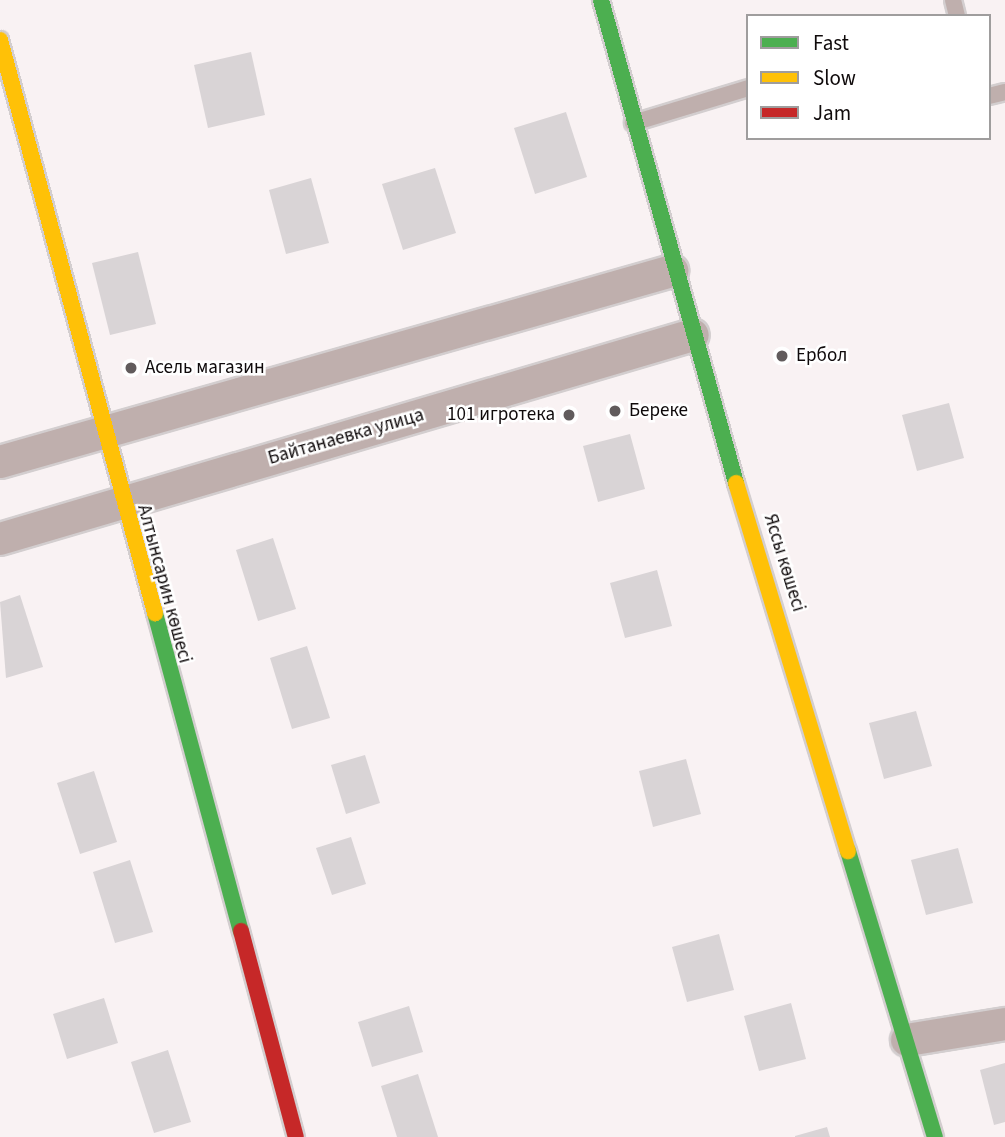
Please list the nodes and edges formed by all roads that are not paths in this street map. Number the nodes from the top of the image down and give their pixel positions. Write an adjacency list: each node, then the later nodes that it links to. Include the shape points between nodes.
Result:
1 (601, 0): 4 (street, Яссы көшесі)
2 (0, 40): 7 (street, Алтынсарин көшесі)
3 (746, 89): 4 (lane)
4 (633, 123): 5 (street, Яссы көшесі)
5 (672, 271): 6 (street, Яссы көшесі); 7 (street)
6 (693, 335): 9 (street, Байтанаевка улица); 12 (street, Яссы көшесі)
7 (107, 432): 8 (street); 9 (street, Алтынсарин көшесі)
8 (0, 462)
9 (120, 503): 10 (street, Байтанаевка улица); 13 (street, Алтынсарин көшесі)
10 (0, 539)
11 (1005, 1024): 12 (street)
12 (907, 1040): 14 (street, Яссы көшесі)
13 (296, 1137)
14 (935, 1137)

